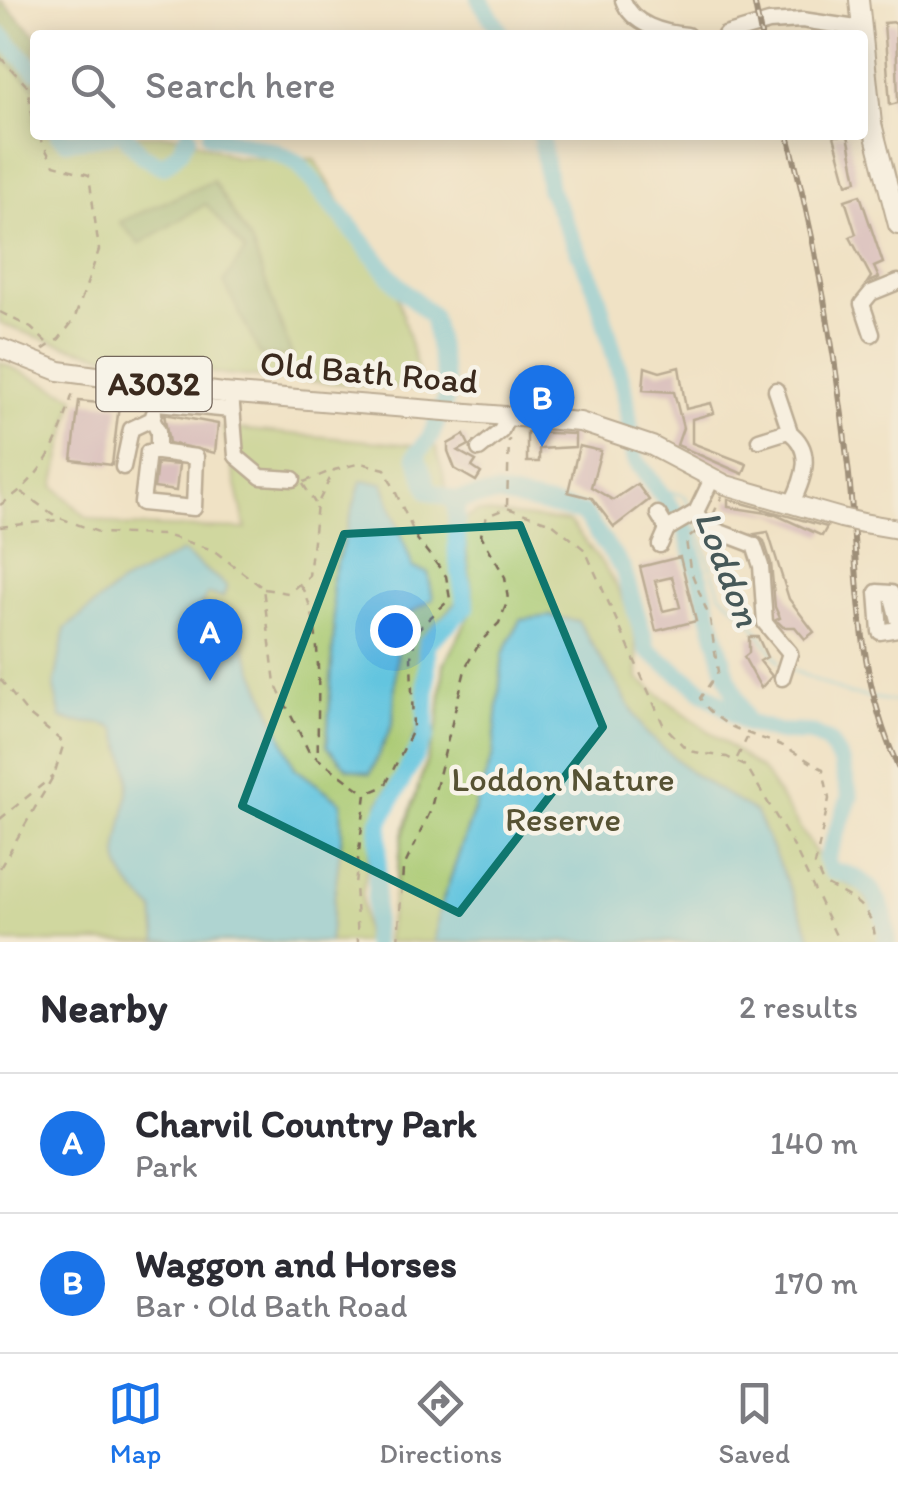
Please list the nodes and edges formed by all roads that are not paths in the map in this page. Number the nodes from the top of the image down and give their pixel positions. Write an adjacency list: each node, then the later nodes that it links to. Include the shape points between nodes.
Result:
1 (623, 0): 4 (street, via 627,12)
2 (859, 0): 3 (main road)
3 (864, 29): 5 (street, via 802,20)
4 (657, 30)
5 (742, 30)
6 (868, 76): 7 (main road, via 872,124)
7 (898, 225)
8 (898, 282): 9 (street, via 871,292 862,304)
9 (872, 334)
10 (0, 348): 12 (main road, Old Bath Road / A3032, via 40,366)
11 (776, 390): 16 (street)
12 (157, 393): 13 (main road, Old Bath Road / A3032); 15 (street)
13 (231, 402): 14 (main road, Old Bath Road / A3032); 21 (street, via 236,456 261,477)
14 (508, 416): 18 (street); 22 (main road, Old Bath Road / A3032, via 580,422 652,446)
15 (152, 419): 19 (street); 20 (street, via 132,429)
16 (790, 432): 17 (street); 23 (street, via 806,458)
17 (759, 440)
18 (478, 449)
19 (158, 452): 19 (street, via 196,457 194,508 142,502 148,452)
20 (123, 467)
21 (293, 478)
22 (719, 482): 23 (main road, Old Bath Road / A3032); 25 (street)
23 (792, 502): 27 (main road, Old Bath Road / A3032, bridge)
24 (658, 514): 26 (street)
25 (700, 514): 26 (street); 32 (street, via 704,526 754,545 765,623)
26 (670, 528): 28 (street)
27 (898, 529)
28 (660, 545)
29 (898, 620): 30 (street, via 891,592 877,592 880,632)
30 (898, 629)
31 (807, 646): 32 (street)
32 (790, 653): 33 (street)
33 (782, 678)

